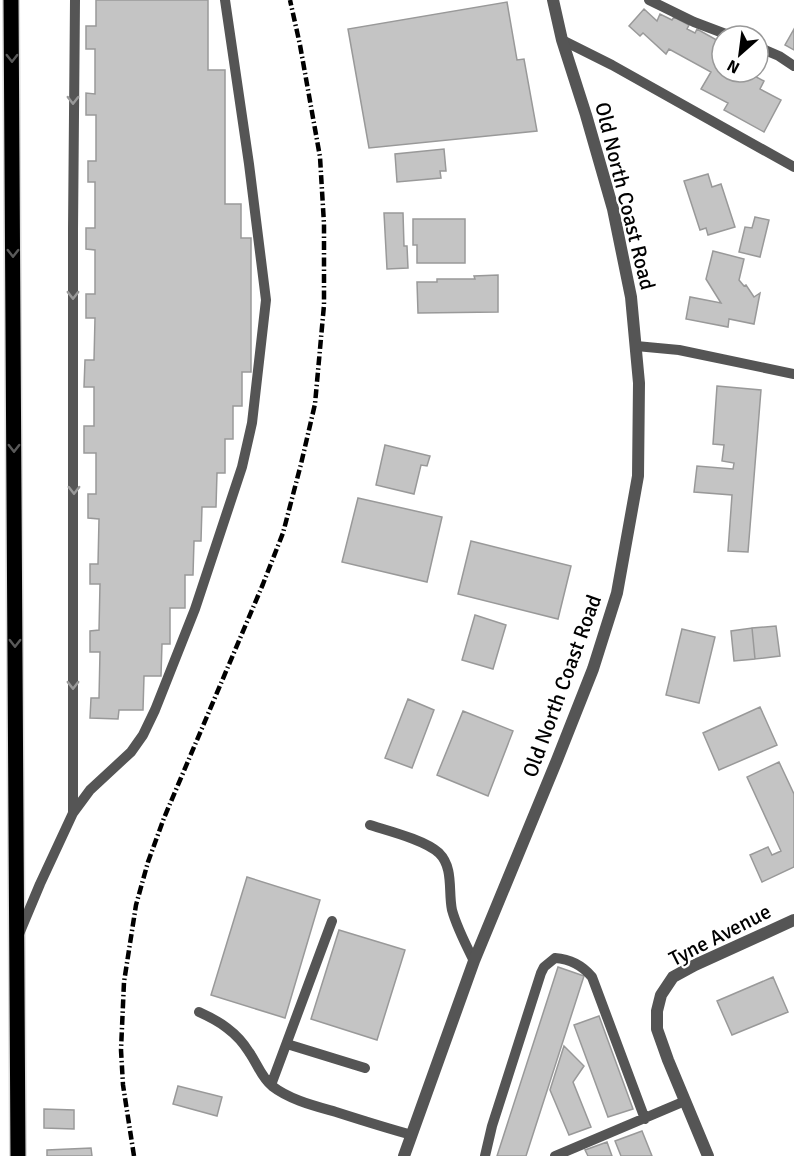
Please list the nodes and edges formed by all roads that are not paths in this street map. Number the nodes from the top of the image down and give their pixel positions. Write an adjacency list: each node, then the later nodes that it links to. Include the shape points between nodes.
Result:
1 (11, 0): 17 (main road, one-way to 17)
2 (75, 0): 13 (lane, one-way to 13)
3 (225, 0): 13 (lane, via 266,300 252,423 239,476 195,609 155,710 130,752 90,790)
4 (553, 0): 7 (street, Old North Coast Road)
5 (649, 0): 6 (lane)
6 (710, 28)
7 (562, 40): 10 (lane); 11 (street, Old North Coast Road, via 613,209 631,297)
8 (770, 52): 9 (lane)
9 (794, 66)
10 (794, 167)
11 (636, 346): 12 (lane, via 679,350); 18 (street, Old North Coast Road, via 638,476 617,593 585,690)
12 (794, 374)
13 (73, 813): 17 (lane)
14 (370, 825): 18 (lane, via 427,845 446,862 452,909)
15 (794, 920): 23 (street, Tyne Avenue, via 695,965 674,977 661,995 657,1029)
16 (333, 921): 20 (lane)
17 (17, 939): 26 (main road)
18 (474, 961): 25 (street, Old North Coast Road)
19 (199, 1012): 22 (lane, via 238,1037)
20 (287, 1044): 21 (lane); 22 (lane)
21 (365, 1068)
22 (271, 1086): 25 (lane, via 308,1103)
23 (685, 1101): 24 (lane); 30 (street, Tyne Avenue)
24 (645, 1119): 28 (lane, via 592,977 584,968 555,958 541,973); 29 (lane)
25 (412, 1135): 27 (street, Old North Coast Road)
26 (18, 1156)
27 (404, 1156)
28 (484, 1156)
29 (555, 1156)
30 (708, 1156)

